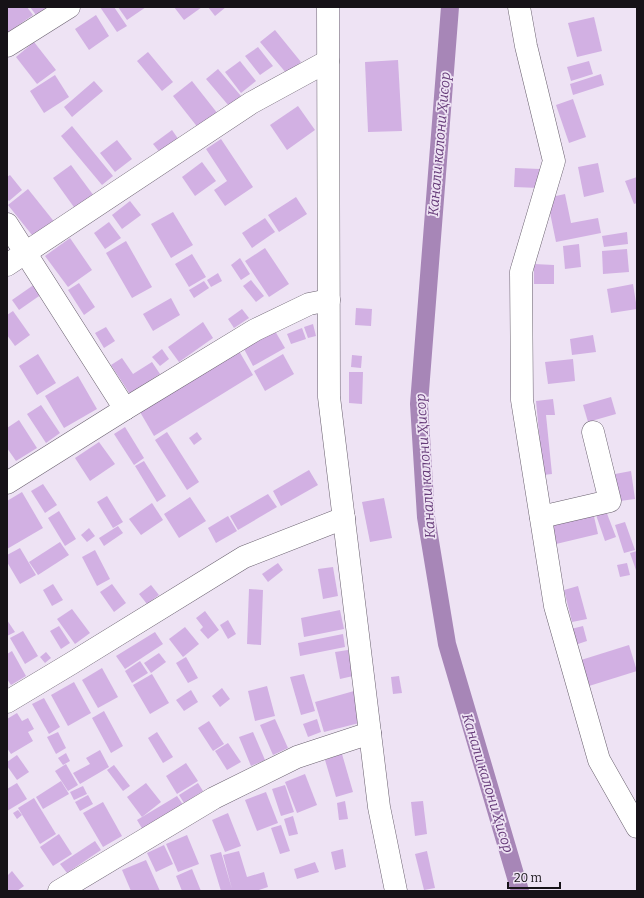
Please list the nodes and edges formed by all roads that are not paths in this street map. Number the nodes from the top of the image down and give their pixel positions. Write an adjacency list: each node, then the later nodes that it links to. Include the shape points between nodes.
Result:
1 (70, 7): 4 (street)
2 (328, 7): 5 (street)
3 (519, 7): 13 (street, via 554,160 521,272 522,400)
4 (7, 46)
5 (328, 61): 7 (street, via 251,103); 9 (street)
6 (7, 224): 7 (street)
7 (25, 253): 8 (street); 10 (street)
8 (7, 264)
9 (329, 300): 10 (street, via 309,304 255,330); 14 (street, via 329,397)
10 (125, 409): 12 (street)
11 (593, 432): 13 (street, via 610,501)
12 (7, 483)
13 (541, 517): 17 (street, via 555,606 599,760)
14 (344, 518): 15 (street, via 244,557); 16 (street)
15 (7, 702)
16 (370, 733): 18 (street, via 297,757 214,798); 19 (street, via 379,807)
17 (637, 827)
18 (59, 891)
19 (396, 891)

